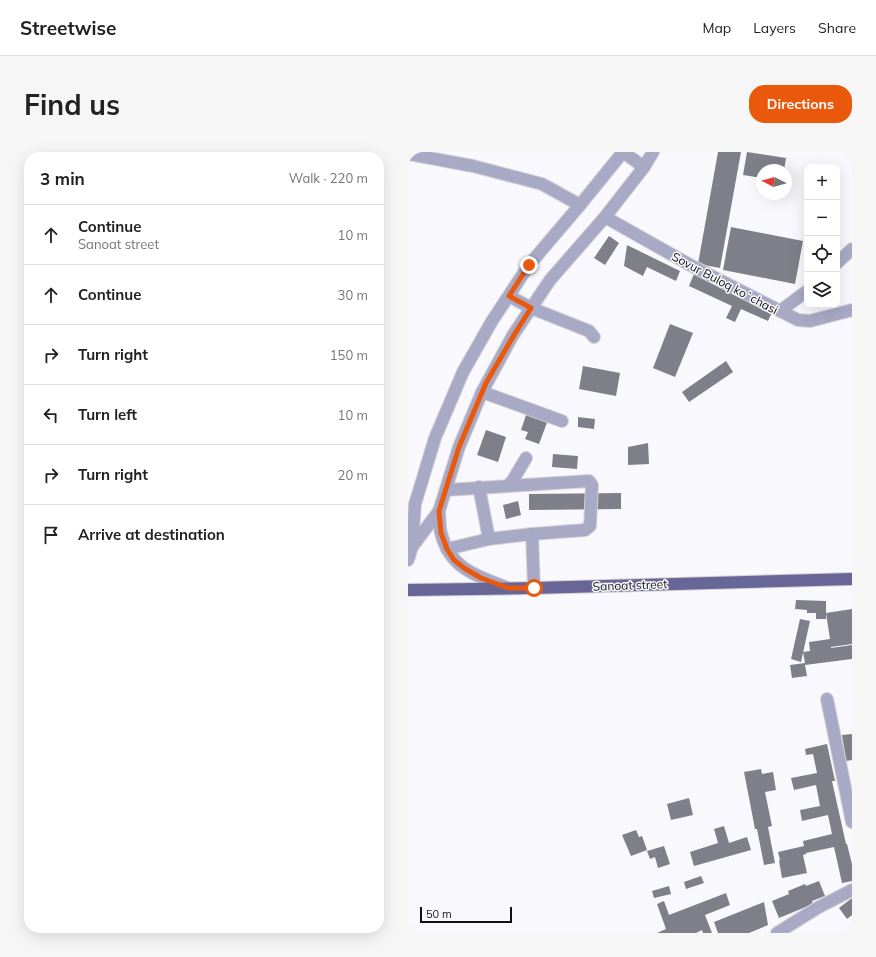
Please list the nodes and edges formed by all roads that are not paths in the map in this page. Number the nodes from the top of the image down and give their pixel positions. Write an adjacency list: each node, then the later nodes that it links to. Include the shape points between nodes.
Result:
1 (623, 152): 4 (street); 5 (street)
2 (653, 152): 4 (street)
3 (408, 154): 5 (street, via 473,166 542,184)
4 (644, 167): 6 (street)
5 (580, 205): 10 (street, via 529,265)
6 (605, 217): 11 (street, via 550,280); 13 (street, Sovur Buloq koʻchasi)
7 (852, 249): 8 (street)
8 (840, 260)
9 (804, 293): 13 (street)
10 (509, 296): 11 (street); 24 (street, via 463,372 435,438 415,504)
11 (531, 308): 14 (street, via 589,331); 15 (street)
12 (852, 310): 13 (street, Sovur Buloq koʻchasi, via 810,321 798,320)
13 (780, 311)
14 (594, 337)
15 (482, 392): 16 (street); 20 (street, via 459,447)
16 (562, 421)
17 (526, 458): 18 (street)
18 (508, 486): 19 (street); 22 (street, via 588,481 592,485 590,526 585,530)
19 (479, 488): 20 (street); 23 (street)
20 (446, 490): 21 (street)
21 (439, 511): 24 (street); 25 (street, via 441,533)
22 (532, 534): 23 (street); 29 (street)
23 (489, 539): 25 (street)
24 (412, 547): 26 (street)
25 (447, 549): 28 (street, via 454,560 464,568 481,578)
26 (408, 560)
27 (852, 578): 29 (main road, Sanoat street)
28 (508, 588): 29 (main road, Sanoat street); 30 (main road, Sanoat street)
29 (534, 588)
30 (408, 590)
31 (827, 700): 32 (street)
32 (852, 822)
33 (852, 890): 34 (street)
34 (777, 933)

